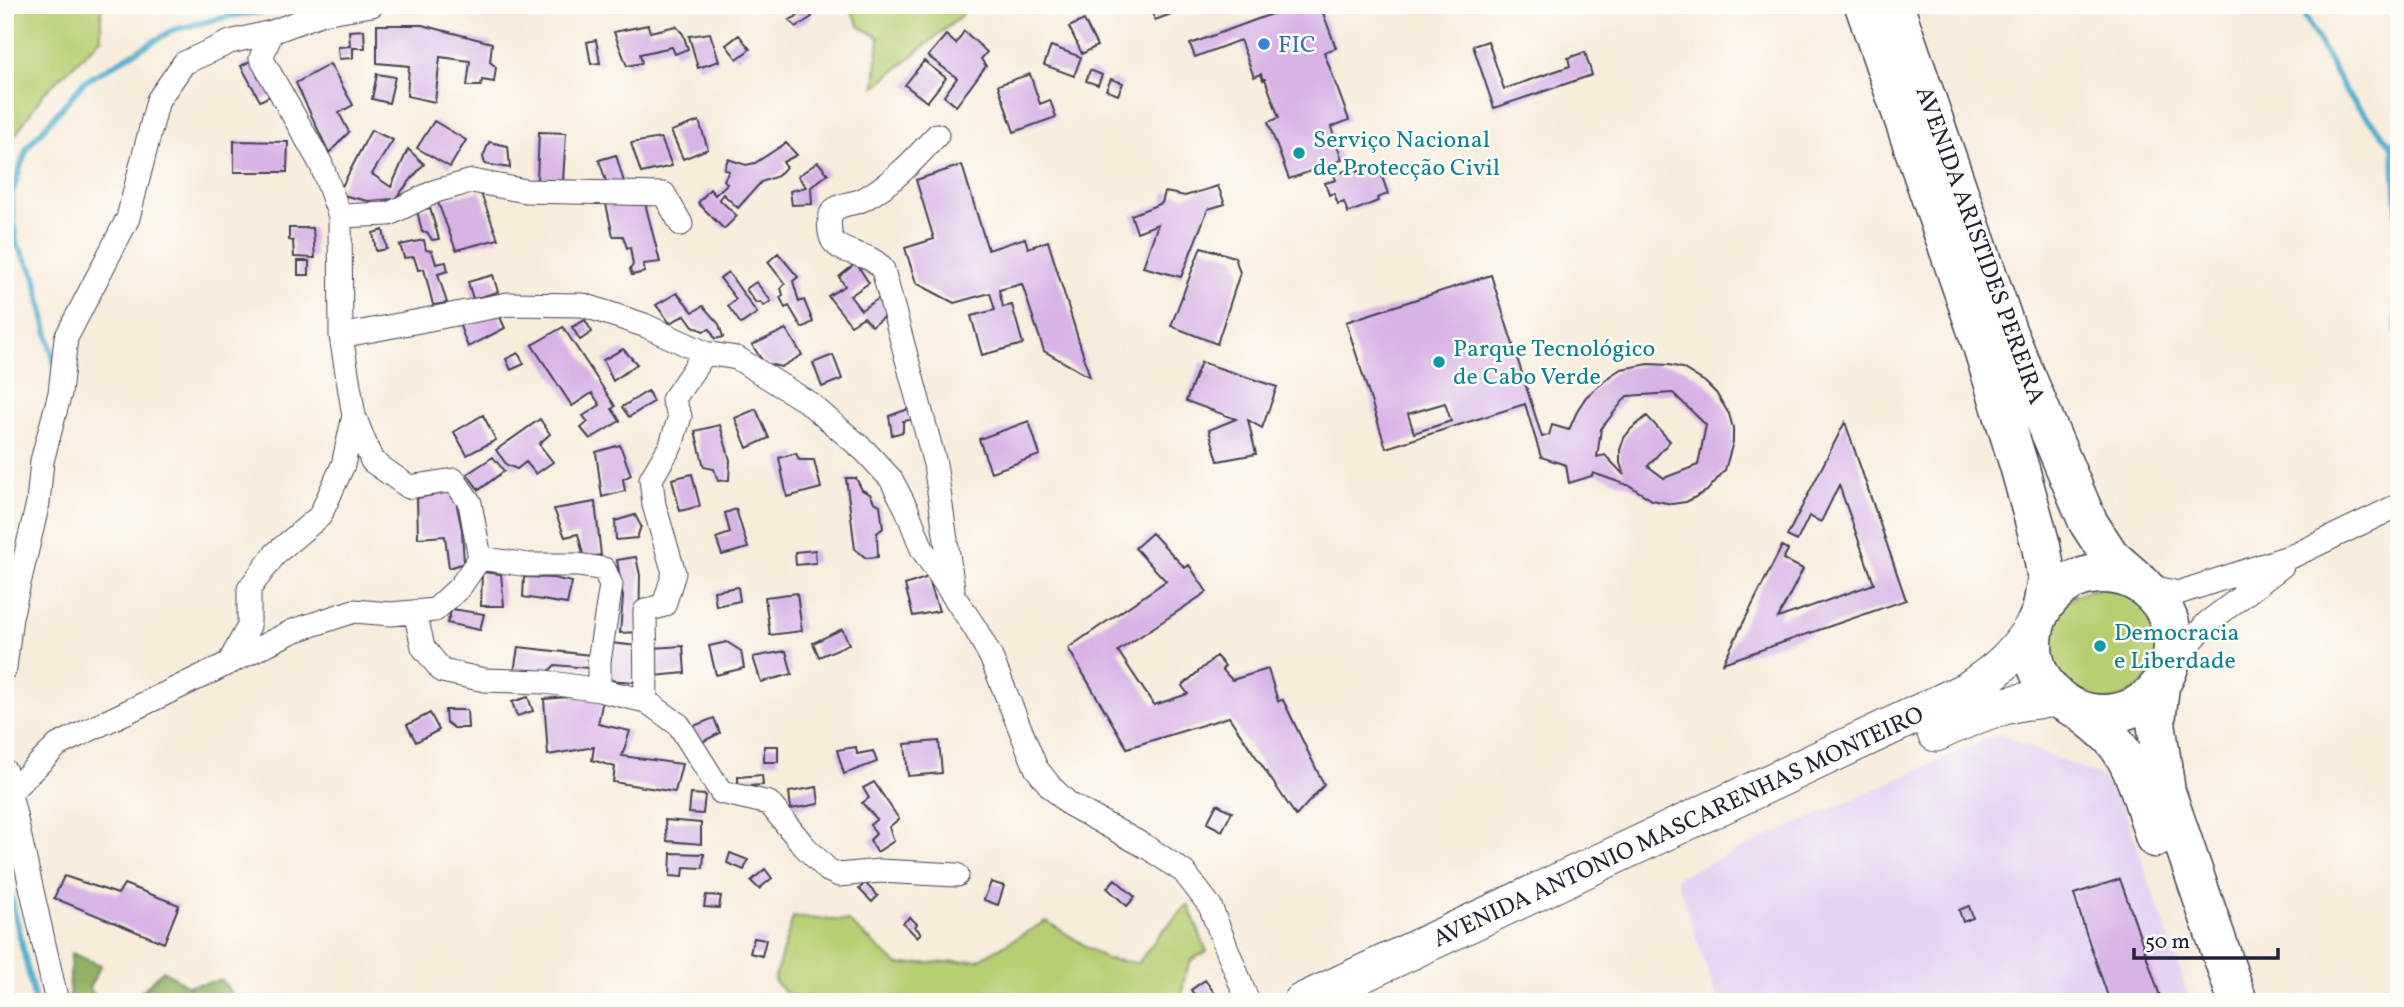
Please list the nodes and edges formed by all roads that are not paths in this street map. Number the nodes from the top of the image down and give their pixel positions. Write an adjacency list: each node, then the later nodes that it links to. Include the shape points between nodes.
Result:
1 (372, 5): 4 (street, via 323,13)
2 (1864, 5): 17 (highway, AVENIDA ARISTIDES PEREIRA, via 2020,469 2047,579)
3 (1894, 5): 14 (highway, AVENIDA ARISTIDES PEREIRA, via 2007,331 2088,522 2110,556)
4 (272, 32): 6 (street, via 261,58 321,164); 19 (street, via 230,42 184,63 158,100 128,218 66,338 60,393 42,461)
5 (937, 135): 15 (street, via 875,193 834,210 830,231 838,246 872,258 883,270 935,464)
6 (340, 216): 7 (street, via 389,214 436,191 472,181 526,191 664,194); 8 (street)
7 (681, 224)
8 (341, 336): 9 (street, via 508,304 583,305 644,325); 10 (street)
9 (705, 353): 15 (street, via 737,358 778,382 865,451 891,479 922,549); 22 (street, via 673,400 680,415 671,445 651,479 674,573 664,605 645,611)
10 (354, 416): 13 (street, via 372,461 409,487 454,480 470,503); 18 (street, via 342,466 320,516 276,553 249,589 249,626)
11 (2399, 505): 12 (street)
12 (2295, 555): 14 (street, via 2178,593); 20 (street, via 2207,623)
13 (480, 558): 16 (street, via 460,587 435,610); 21 (street, via 604,569 611,585)
14 (2143, 585): 17 (highway, via 2121,575 2076,578 2057,590); 20 (highway, via 2160,602 2171,623 2173,645)
15 (954, 596): 27 (street, via 991,657 1037,768 1069,804 1184,872 1210,906)
16 (415, 612): 18 (street, via 354,611 293,631); 21 (street, via 423,647 442,671 485,680)
17 (2038, 616): 23 (highway, via 2032,646 2035,666 2044,684); 28 (main road, AVENIDA ANTONIO MASCARENHAS MONTEIRO, via 2019,649 1968,690)
18 (229, 663): 24 (street, via 58,745)
19 (5, 668)
20 (2165, 676): 23 (highway, via 2143,701 2122,712 2099,714); 31 (highway, via 2156,722 2166,792)
21 (599, 690): 22 (street)
22 (646, 701): 25 (street, via 679,725 721,792 769,803 828,870 839,875 879,871)
23 (2068, 704): 29 (main road, AVENIDA ANTONIO MASCARENHAS MONTEIRO, via 2020,701 1979,713); 30 (highway, via 2098,726 2131,767)
24 (7, 782): 26 (street)
25 (957, 875)
26 (57, 1002)
27 (1248, 1002)
28 (1302, 1002)
29 (1361, 1002)
30 (2212, 1002)
31 (2238, 1002)

